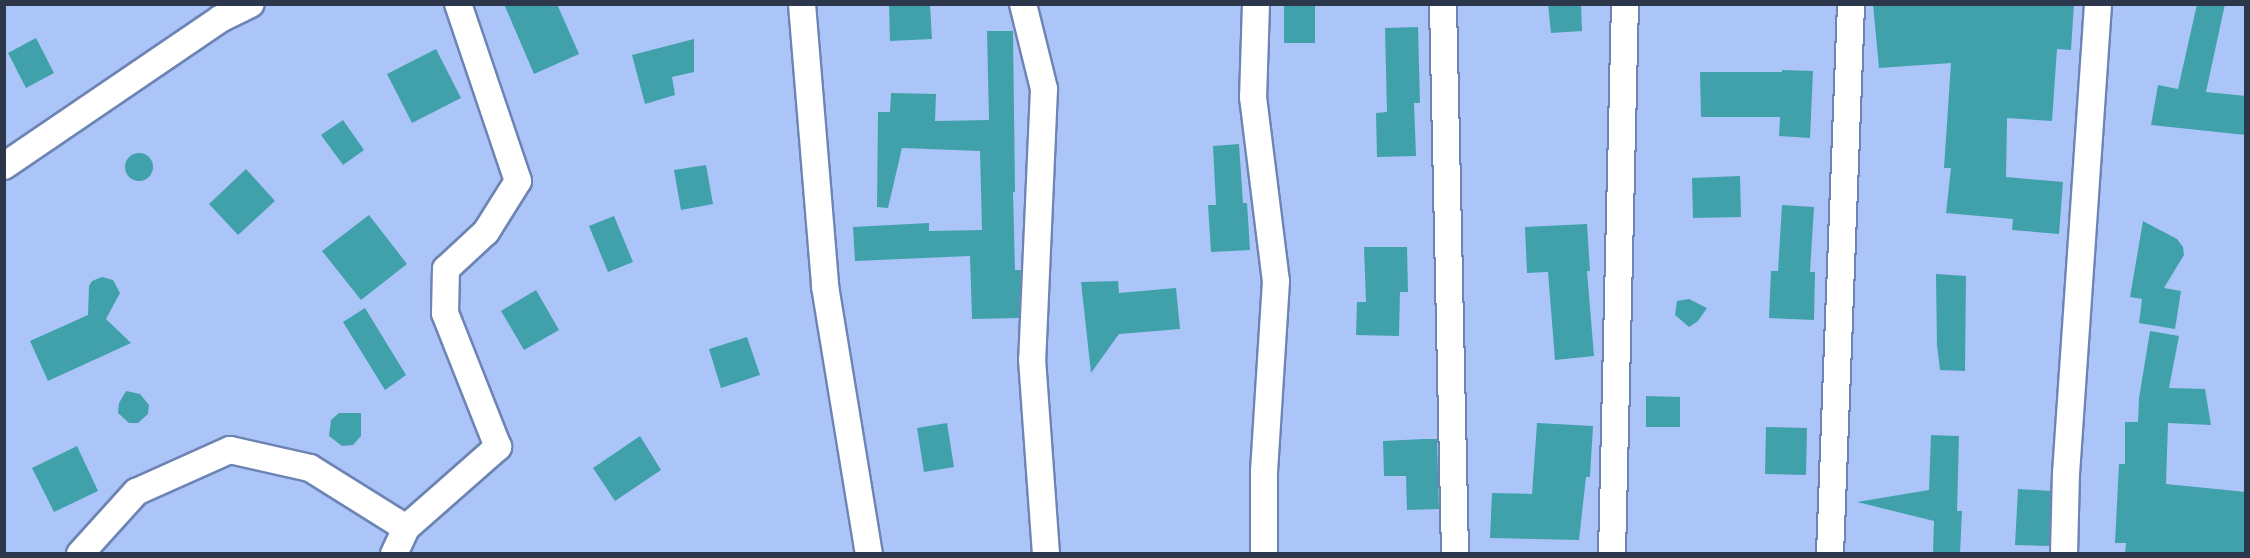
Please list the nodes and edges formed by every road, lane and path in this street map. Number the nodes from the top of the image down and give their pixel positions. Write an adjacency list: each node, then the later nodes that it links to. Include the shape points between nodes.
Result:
1 (251, 4): 10 (street, via 219,19)
2 (458, 4): 11 (street, via 518,181 486,232 446,269 445,313 498,447)
3 (802, 4): 14 (street, via 825,286)
4 (1023, 4): 15 (street, via 1044,89 1032,359)
5 (1256, 4): 16 (street, via 1253,97 1276,281 1264,472)
6 (1443, 4): 17 (street)
7 (1625, 4): 18 (street)
8 (1851, 4): 19 (street)
9 (2098, 4): 20 (street, via 2068,438)
10 (4, 166)
11 (406, 528): 12 (street, via 310,468 230,450 136,492); 13 (street)
12 (80, 554)
13 (394, 554)
14 (869, 554)
15 (1046, 554)
16 (1264, 554)
17 (1455, 554)
18 (1612, 554)
19 (1830, 554)
20 (2064, 554)

